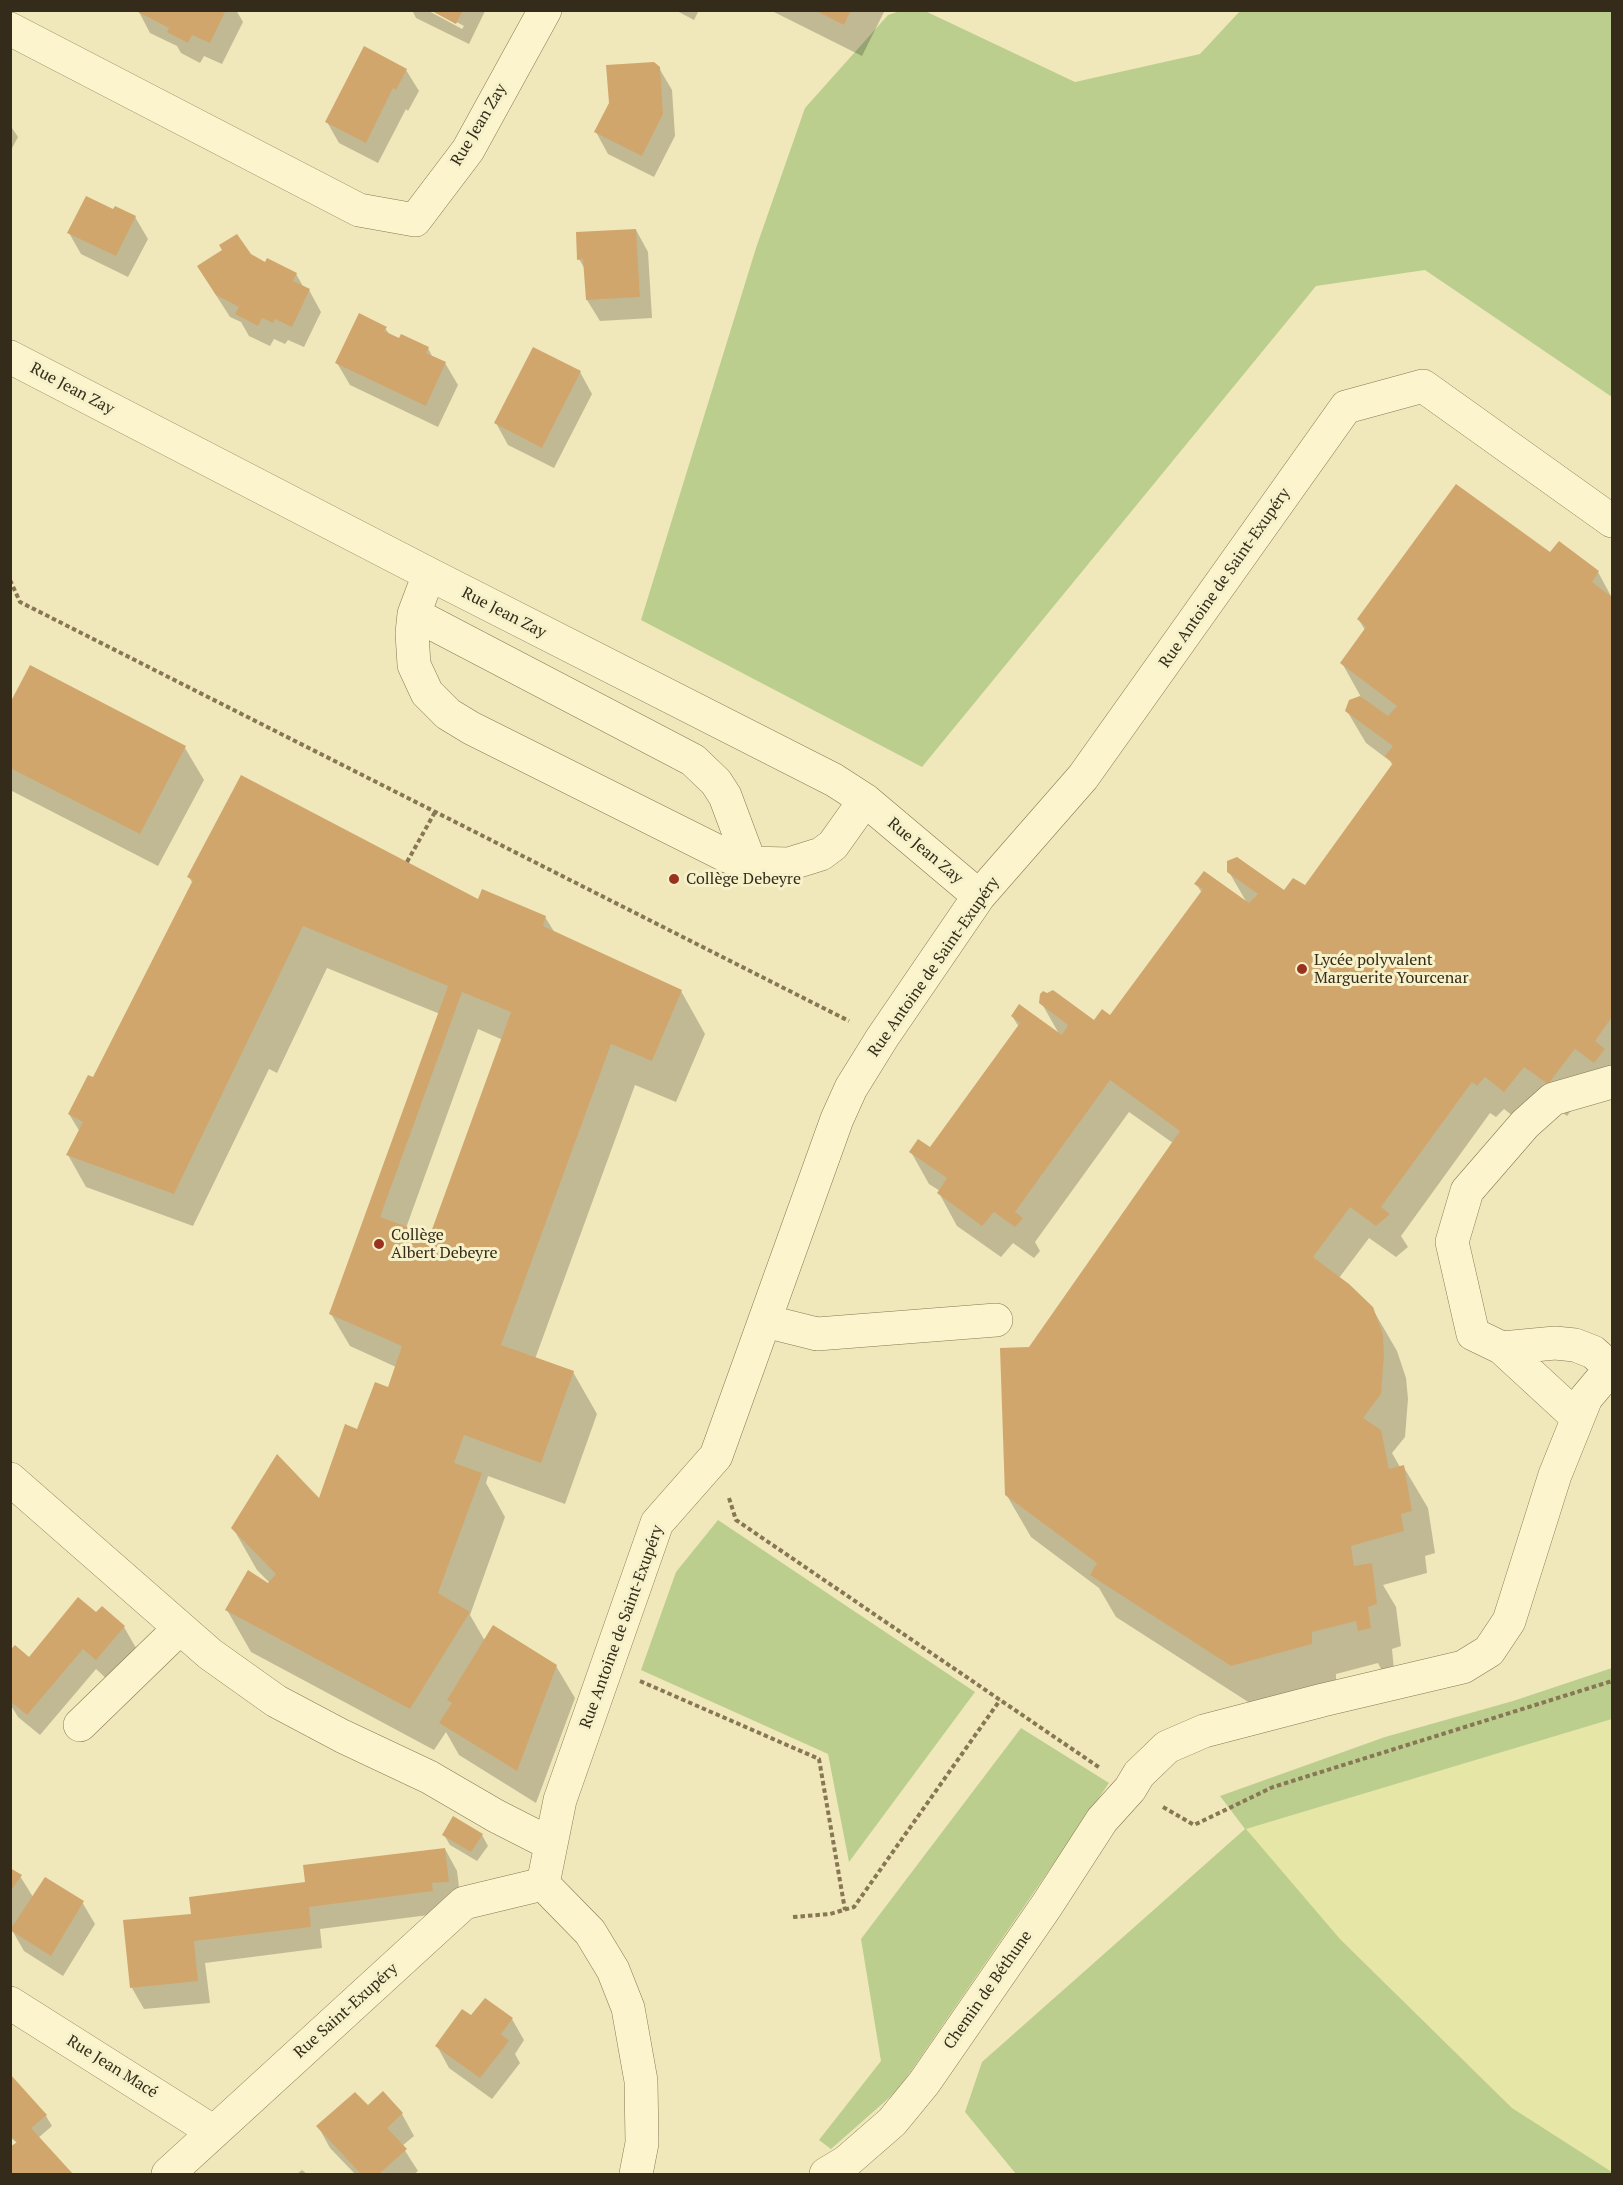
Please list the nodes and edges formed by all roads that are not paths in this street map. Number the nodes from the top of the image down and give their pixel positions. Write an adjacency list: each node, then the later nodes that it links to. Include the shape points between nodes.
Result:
1 (545, 10): 2 (street, Rue Jean Zay, via 468,150 415,220 359,210)
2 (10, 29)
3 (10, 357): 5 (street, Rue Jean Zay)
4 (1612, 522): 9 (street, Rue Antoine de Saint-Exupéry, via 1422,386 1346,407 1083,777)
5 (429, 574): 6 (street); 7 (street, Rue Jean Zay, via 834,780)
6 (414, 614): 8 (street, via 693,760 725,796); 8 (street, via 414,665 427,693 448,714 729,857)
7 (865, 800): 8 (street, via 833,845 821,854 789,864); 9 (street, Rue Jean Zay)
8 (750, 863)
9 (979, 896): 12 (street, Rue Antoine de Saint-Exupéry, via 851,1088)
10 (1612, 1082): 13 (street, via 1553,1099 1525,1124 1467,1191 1452,1242 1473,1334)
11 (996, 1320): 12 (street, via 817,1334)
12 (765, 1321): 19 (street, Rue Antoine de Saint-Exupéry, via 716,1456 657,1523 560,1800)
13 (1502, 1348): 14 (street, via 1575,1345 1593,1352); 15 (street)
14 (1612, 1368): 15 (street, Chemin de Béthune, via 1586,1398)
15 (1578, 1418): 25 (street, Chemin de Béthune, via 1509,1621 1489,1651 1462,1667 1204,1731 1167,1747 1102,1820 924,2083 892,2122)
16 (10, 1479): 17 (street)
17 (180, 1628): 18 (street); 19 (street, via 276,1701 429,1777)
18 (80, 1725)
19 (551, 1844): 20 (street, Rue Antoine de Saint-Exupéry)
20 (543, 1884): 22 (street, Rue Saint-Exupéry, via 464,1903); 24 (street, via 590,1932 613,1970 628,2008 641,2081 642,2143)
21 (10, 2003): 22 (street, Rue Jean Macé)
22 (213, 2132): 23 (street, Rue Saint-Exupéry)
23 (168, 2175)
24 (636, 2175)
25 (826, 2175)

